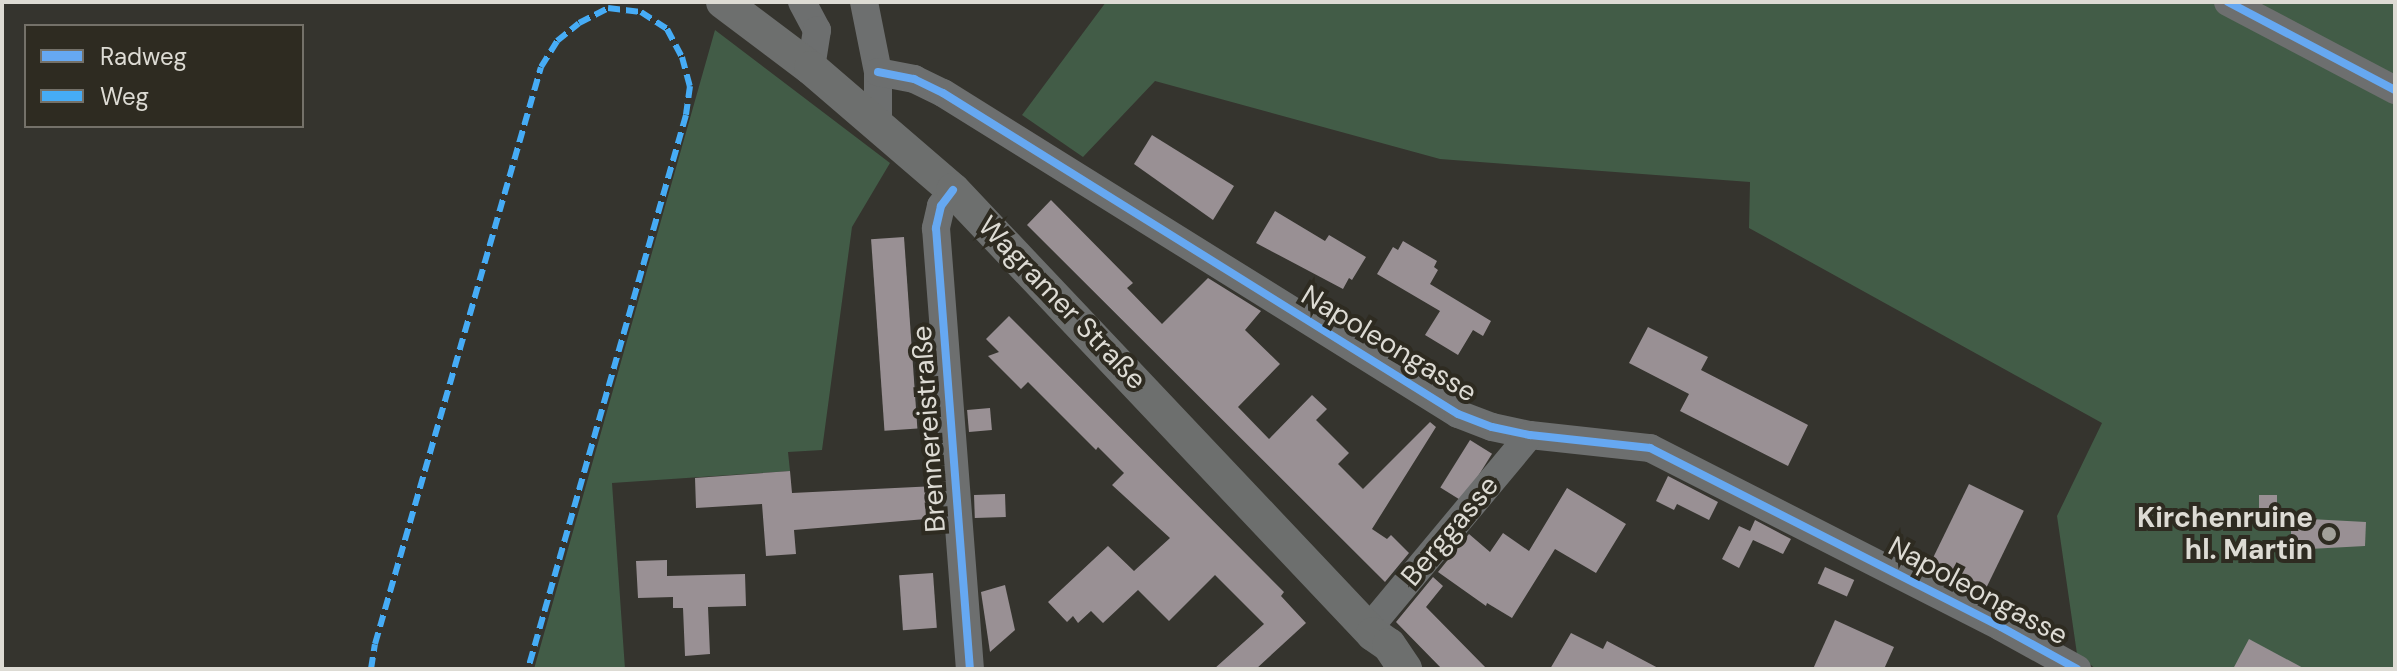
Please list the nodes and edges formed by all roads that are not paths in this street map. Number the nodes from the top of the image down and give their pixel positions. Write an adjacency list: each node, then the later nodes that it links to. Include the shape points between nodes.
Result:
1 (723, 2): 5 (main road, Wagramer Straße)
2 (802, 2): 5 (street, via 817,30)
3 (864, 2): 6 (street)
4 (2228, 2): 7 (street)
5 (811, 68): 8 (main road, Wagramer Straße)
6 (878, 72): 8 (street); 10 (street, Napoleongasse, via 914,79 943,93 1458,414)
7 (2395, 90)
8 (878, 123): 9 (main road, Wagramer Straße)
9 (953, 190): 11 (main road, Wagramer Straße); 12 (street, Brennereistraße, via 941,206 936,228)
10 (1530, 435): 11 (street, Berggasse); 15 (street, Napoleongasse, via 1638,446 1680,461)
11 (1371, 631): 13 (main road); 14 (main road, Wagramer Straße)
12 (970, 669)
13 (1372, 669)
14 (1405, 669)
15 (2077, 669)

